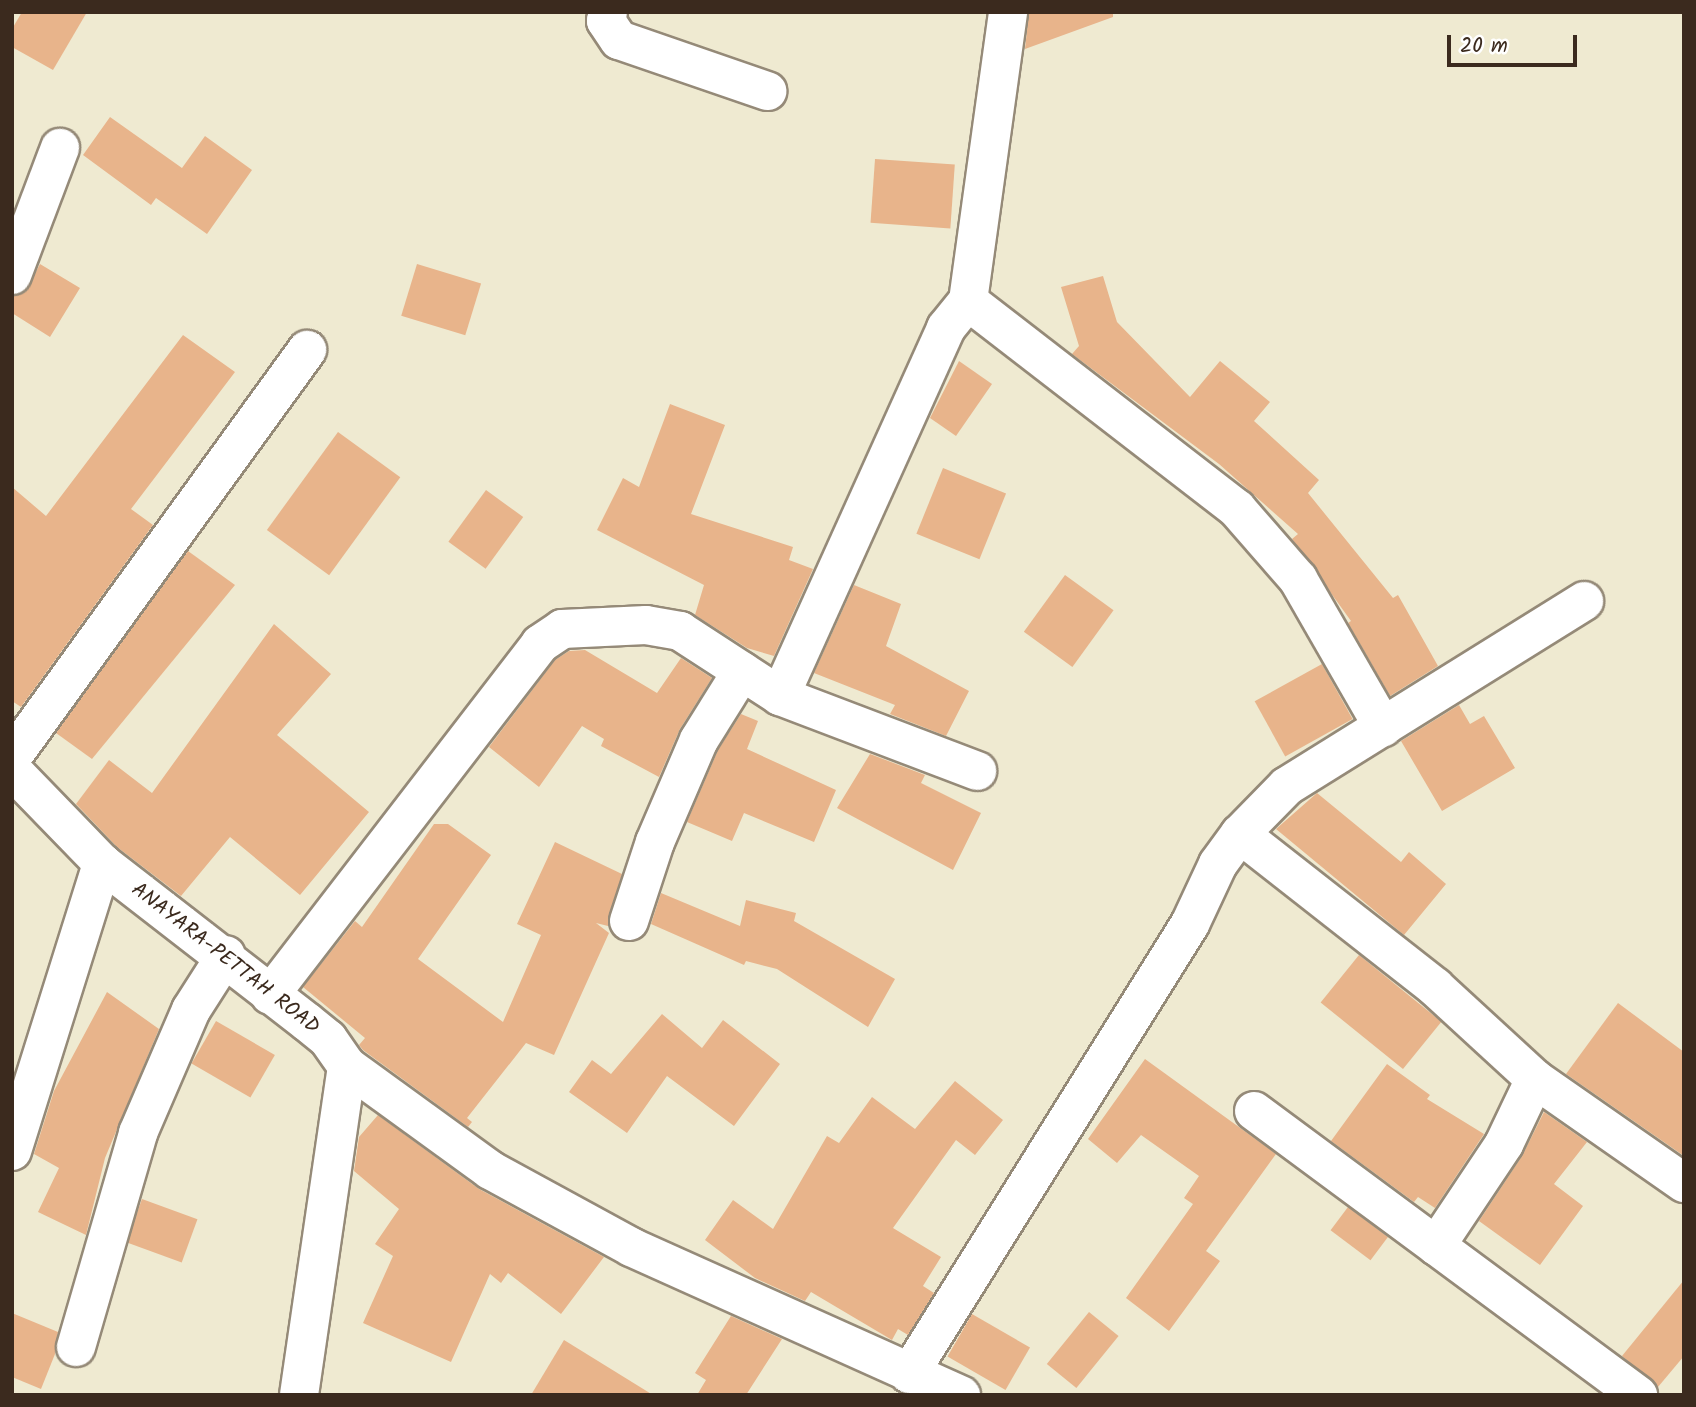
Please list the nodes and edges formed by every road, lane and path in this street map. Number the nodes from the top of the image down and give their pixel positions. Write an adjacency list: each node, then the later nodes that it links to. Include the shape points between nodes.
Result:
1 (608, 12): 3 (street, via 607,21 619,40)
2 (1009, 12): 6 (street)
3 (767, 91)
4 (60, 148): 5 (street)
5 (12, 275)
6 (968, 301): 10 (street, via 946,328); 11 (street, via 1237,509 1298,579)
7 (307, 350): 12 (street)
8 (1584, 601): 11 (street)
9 (742, 671): 10 (street); 17 (street, via 699,740 654,842); 19 (street, via 680,631 646,625 562,629 540,644)
10 (780, 696): 14 (street)
11 (1383, 727): 15 (street, via 1287,786)
12 (12, 757)
13 (12, 770): 16 (street, ANAYARA-PETTAH ROAD)
14 (977, 771)
15 (1240, 834): 21 (street, via 1435,987); 28 (street, via 1218,864 1190,924)
16 (102, 863): 18 (street, ANAYARA-PETTAH ROAD); 22 (street)
17 (629, 921)
18 (226, 956): 19 (street, ANAYARA-PETTAH ROAD); 27 (street, via 191,1010 138,1133)
19 (271, 995): 20 (street, ANAYARA-PETTAH ROAD, via 328,1039)
20 (347, 1066): 28 (street, ANAYARA-PETTAH ROAD, via 490,1170 631,1248); 29 (street)
21 (1535, 1079): 25 (street); 26 (street, via 1504,1144)
22 (21, 1095): 24 (street)
23 (1254, 1111): 26 (street)
24 (12, 1151)
25 (1684, 1183)
26 (1436, 1247): 31 (street)
27 (76, 1348)
28 (909, 1374): 30 (street, ANAYARA-PETTAH ROAD)
29 (299, 1395)
30 (961, 1395)
31 (1638, 1395)

